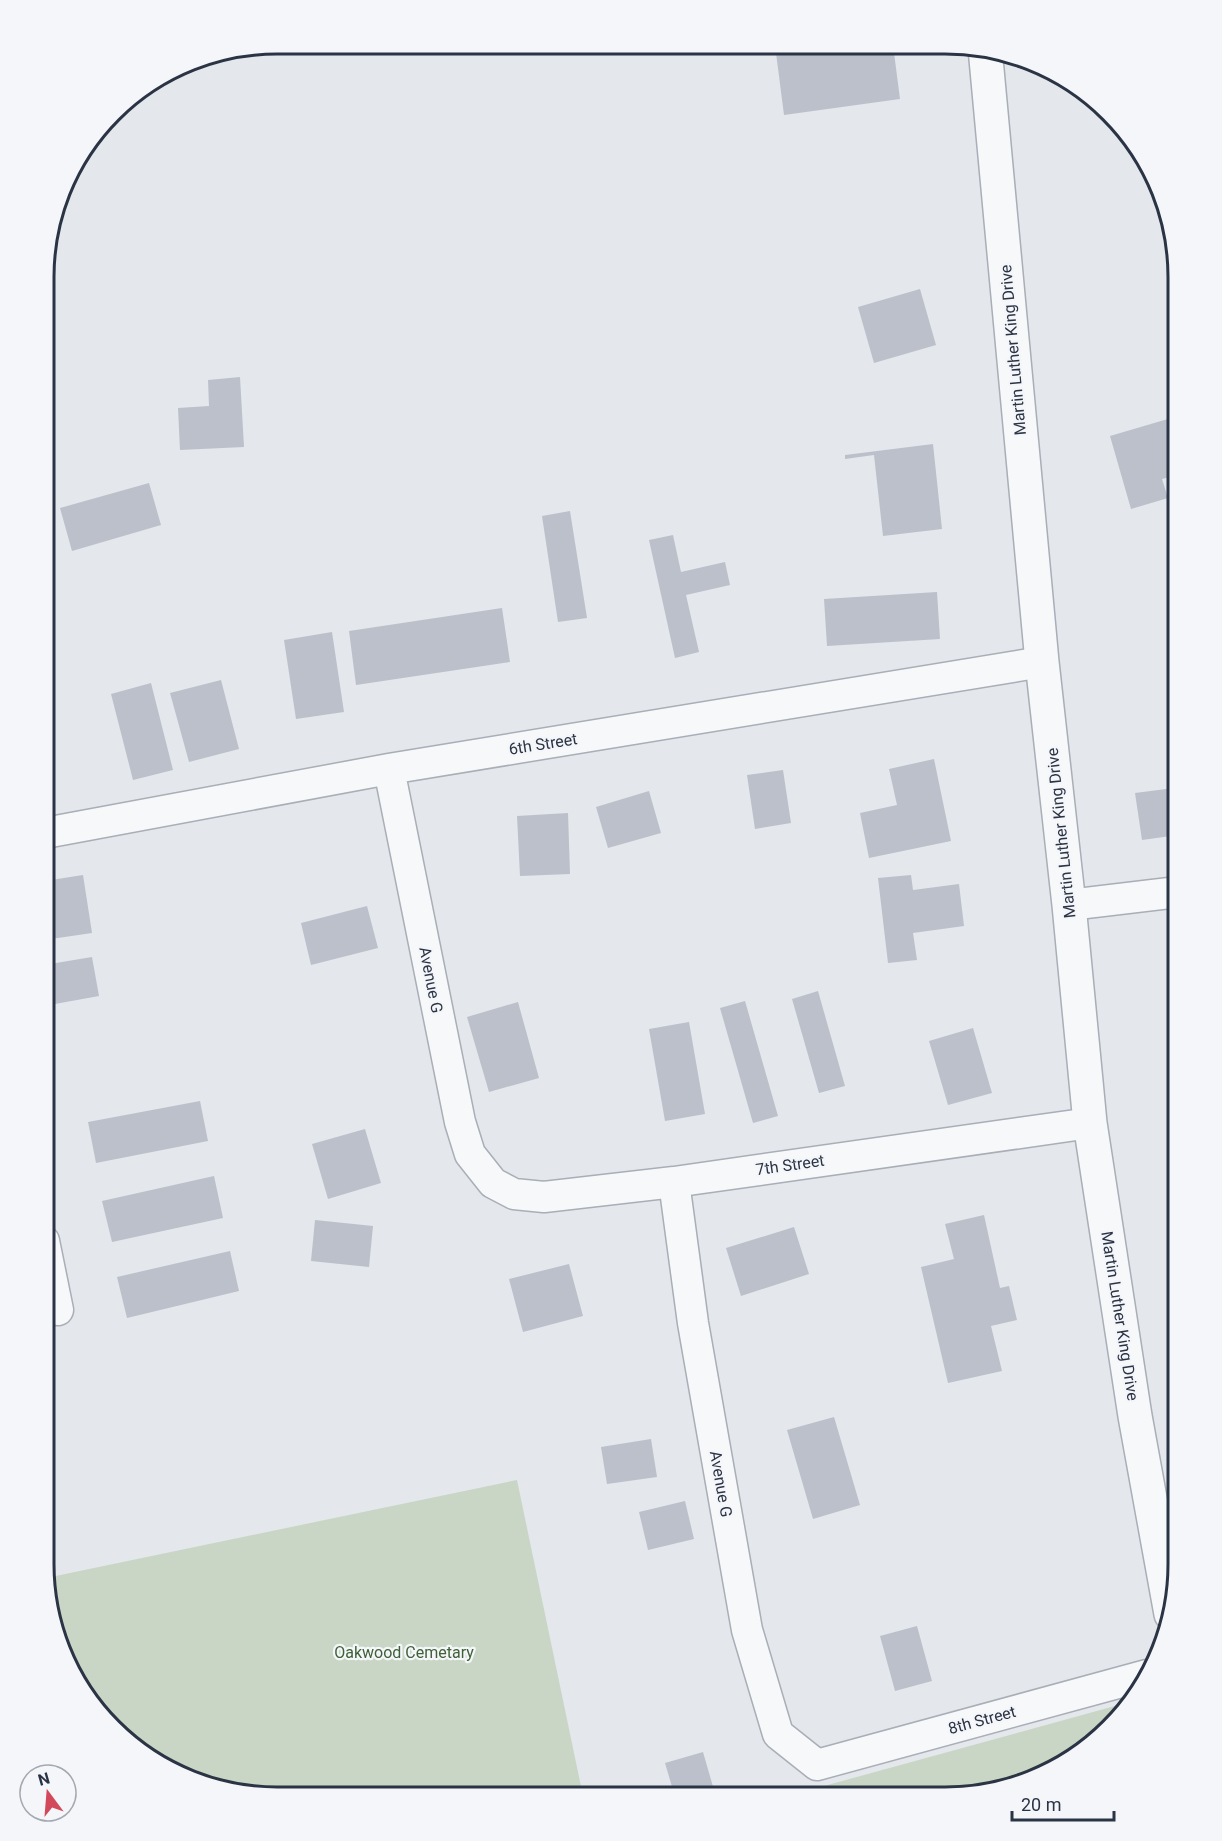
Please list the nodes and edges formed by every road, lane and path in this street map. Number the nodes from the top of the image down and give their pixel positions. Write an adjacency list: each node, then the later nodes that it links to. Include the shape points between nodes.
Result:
1 (986, 58): 2 (street, Martin Luther King Drive)
2 (1042, 662): 3 (street, 6th Street); 6 (street, Martin Luther King Drive)
3 (389, 769): 4 (street, 6th Street); 9 (street, Avenue G, via 460,1122 470,1154)
4 (54, 831)
5 (1168, 893): 6 (street)
6 (1069, 904): 7 (street, Martin Luther King Drive)
7 (1090, 1123): 8 (street, 7th Street); 12 (street, Martin Luther King Drive, via 1135,1416)
8 (674, 1182): 9 (street, 7th Street, via 544,1197 514,1194); 14 (street, Avenue G, via 693,1323 747,1630 778,1734)
9 (493, 1183)
10 (54, 1290): 11 (street)
11 (58, 1310)
12 (1167, 1589)
13 (1137, 1678): 14 (street, 8th Street)
14 (817, 1765)

